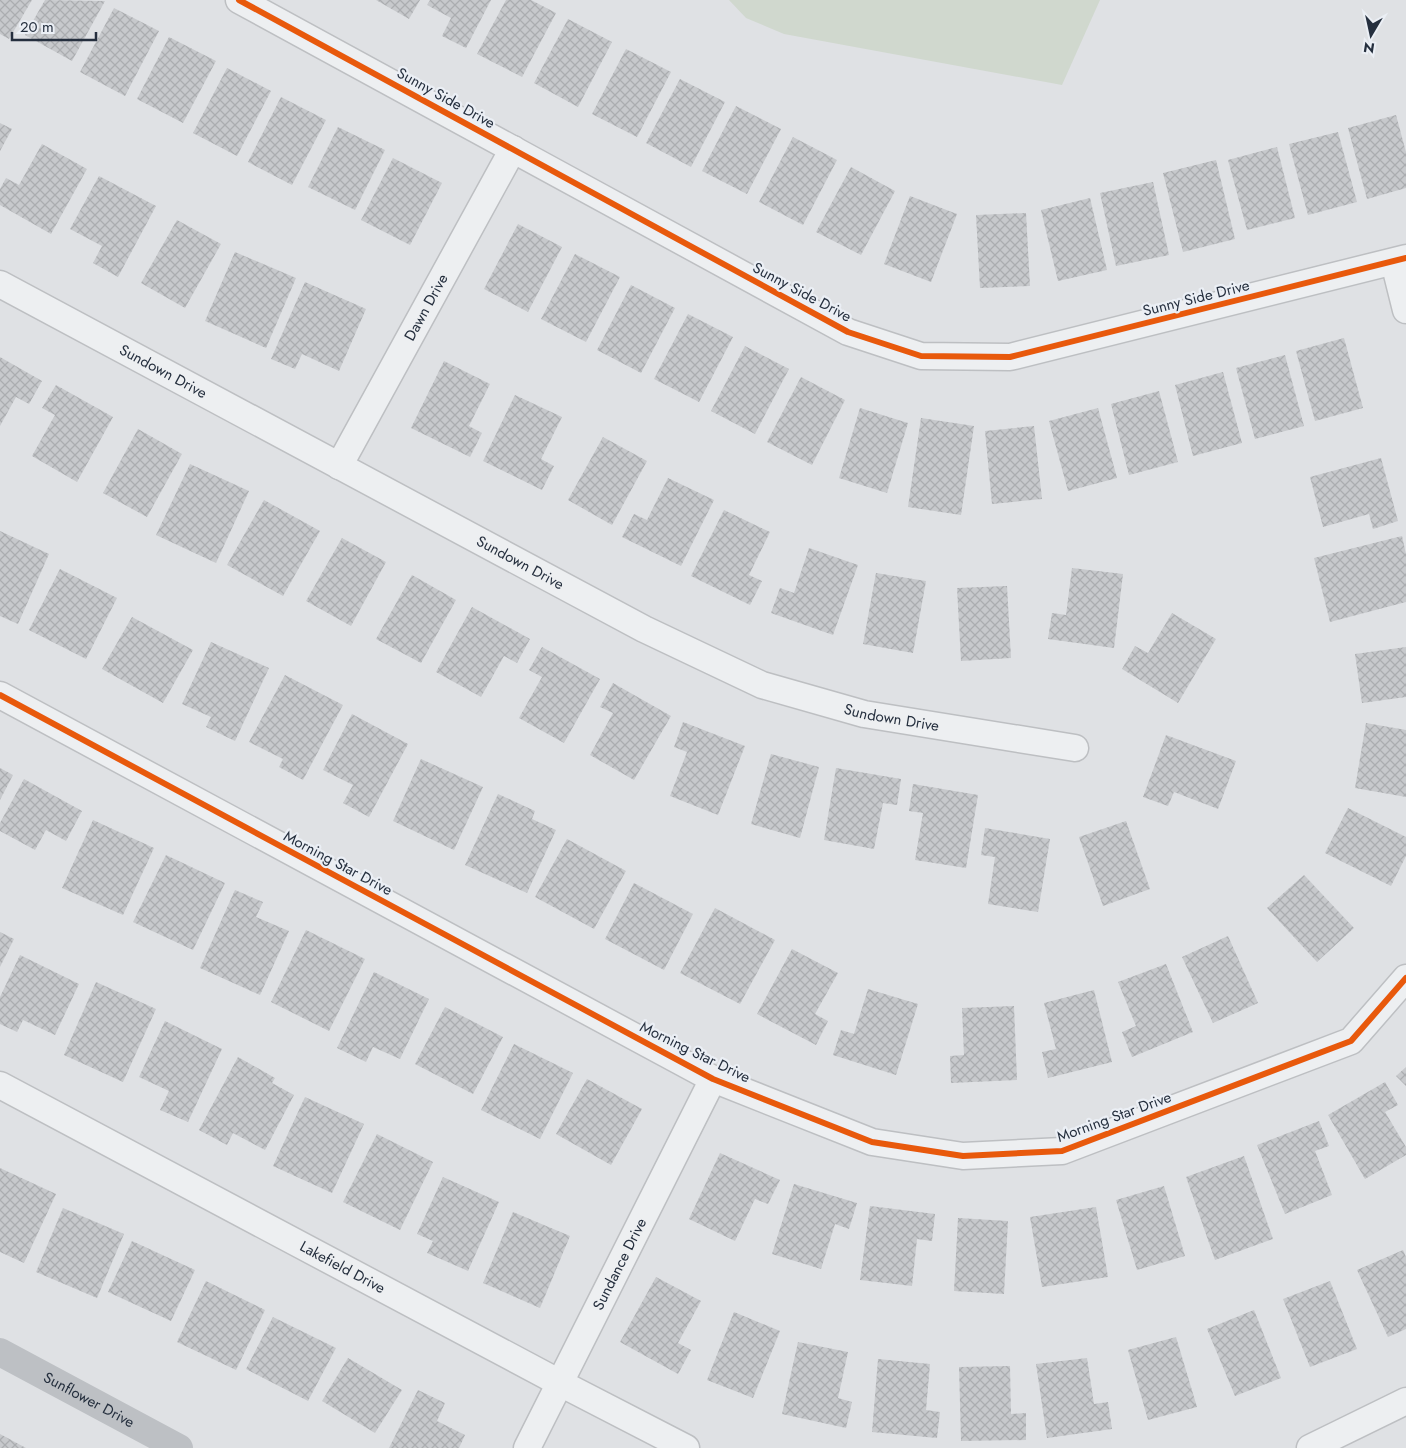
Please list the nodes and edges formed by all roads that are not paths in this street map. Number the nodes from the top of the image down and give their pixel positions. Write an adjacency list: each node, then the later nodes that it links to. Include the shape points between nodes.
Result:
1 (239, 0): 2 (street, Sunny Side Drive)
2 (513, 149): 3 (street, Sunny Side Drive, via 848,332 920,356 1010,357); 6 (street, Dawn Drive)
3 (1400, 260): 5 (street)
4 (0, 284): 6 (street, Sundown Drive)
5 (1406, 310)
6 (339, 466): 8 (street, Sundown Drive, via 644,629 762,685 864,714)
7 (0, 695): 10 (street, Morning Star Drive)
8 (1075, 748)
9 (1406, 978): 10 (street, Morning Star Drive, via 1351,1040 1062,1151 963,1156 872,1142)
10 (713, 1079): 13 (street, Sundance Drive)
11 (0, 1085): 13 (street, Lakefield Drive)
12 (0, 1352): 15 (street, Sunflower Drive)
13 (560, 1383): 16 (street, Sundance Drive); 17 (street, Lakefield Drive)
14 (1406, 1401): 18 (street)
15 (179, 1448)
16 (527, 1448)
17 (686, 1448)
18 (1310, 1448)

